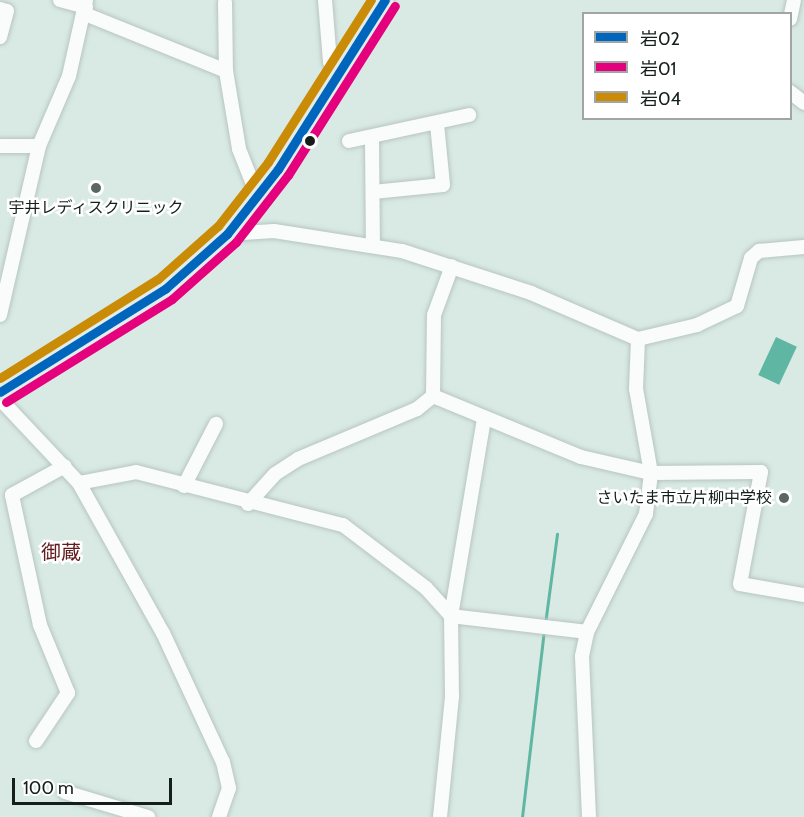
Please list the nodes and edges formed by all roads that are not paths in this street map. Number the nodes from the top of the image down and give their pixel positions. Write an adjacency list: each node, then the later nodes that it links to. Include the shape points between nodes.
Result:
1 (60, 0): 5 (street)
2 (325, 0): 8 (street, via 330,62)
3 (227, 1): 9 (street)
4 (379, 2): 8 (main road)
5 (85, 7): 9 (street); 17 (street, via 69,76)
6 (0, 9): 7 (street, via 7,11)
7 (0, 37)
8 (341, 70): 19 (main road)
9 (226, 71): 19 (street, via 239,149)
10 (792, 94): 11 (street)
11 (804, 103)
12 (469, 116): 13 (street)
13 (437, 124): 14 (street); 18 (street, via 443,185)
14 (372, 139): 15 (street); 18 (street)
15 (349, 141)
16 (0, 146): 17 (street)
17 (39, 146): 24 (street)
18 (373, 192): 21 (street)
19 (258, 197): 20 (main road)
20 (227, 234): 21 (street, via 274,231); 26 (main road, via 165,289)
21 (373, 245): 23 (street)
22 (804, 247): 25 (street, via 759,251 752,258 737,306 697,325)
23 (452, 266): 25 (street); 27 (street, via 434,315)
24 (0, 315)
25 (638, 339): 32 (street, via 636,388)
26 (0, 392)
27 (433, 396): 29 (street); 35 (street, via 417,410 298,459 274,474)
28 (0, 399): 31 (street)
29 (484, 418): 32 (street, via 581,457); 37 (street)
30 (216, 424): 34 (street)
31 (65, 466): 33 (street); 39 (street, via 12,495 40,625 68,693)
32 (651, 473): 36 (street, via 761,472 740,584); 38 (street, via 646,513)
33 (79, 483): 34 (street, via 136,472); 42 (street, via 184,673 223,762 230,789)
34 (184, 486): 35 (street)
35 (248, 504): 37 (street, via 344,525 426,588)
36 (804, 595)
37 (451, 616): 38 (street); 43 (street, via 452,696)
38 (587, 632): 44 (street, via 582,656)
39 (36, 741)
40 (65, 792): 41 (street)
41 (148, 817)
42 (219, 817)
43 (440, 817)
44 (589, 817)

